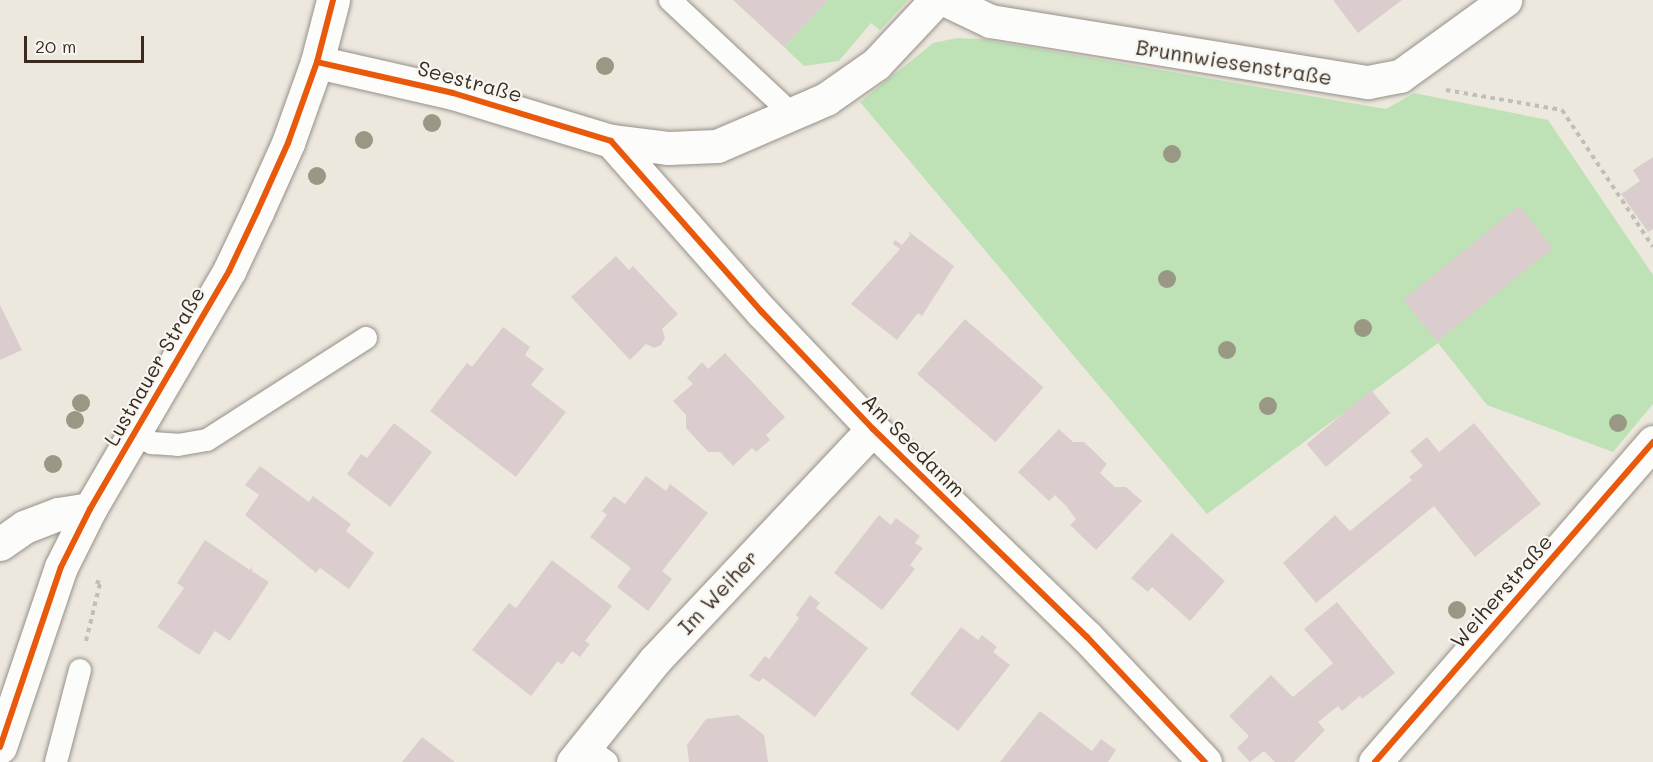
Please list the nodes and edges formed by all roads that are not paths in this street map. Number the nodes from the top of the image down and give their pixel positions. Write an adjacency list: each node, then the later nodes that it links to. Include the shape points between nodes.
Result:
1 (333, 0): 6 (street, Lustnauer Straße)
2 (670, 0): 7 (lane)
3 (936, 0): 7 (street, Seestraße, via 876,64 826,99)
4 (946, 0): 5 (street, Brunnwiesenstraße, via 990,21 1368,82 1400,76)
5 (1505, 0)
6 (317, 62): 8 (street, Seestraße, via 453,93); 11 (street, Lustnauer Straße, via 288,142 229,271)
7 (793, 115): 8 (street, Seestraße, via 717,146 668,148)
8 (611, 141): 10 (street, Am Seedamm, via 762,312)
9 (366, 338): 11 (lane, via 207,440 178,446 152,443)
10 (873, 429): 17 (street, Im Weiher, via 691,621); 19 (street, Am Seedamm, via 1087,637)
11 (133, 435): 13 (street, Lustnauer Straße)
12 (1653, 442): 20 (street, Weiherstraße)
13 (90, 509): 14 (street, via 58,514 24,527); 16 (street, Lustnauer Straße, via 43,612)
14 (0, 544)
15 (80, 670): 18 (lane)
16 (0, 747)
17 (588, 757)
18 (56, 762)
19 (1205, 762)
20 (1375, 762)

